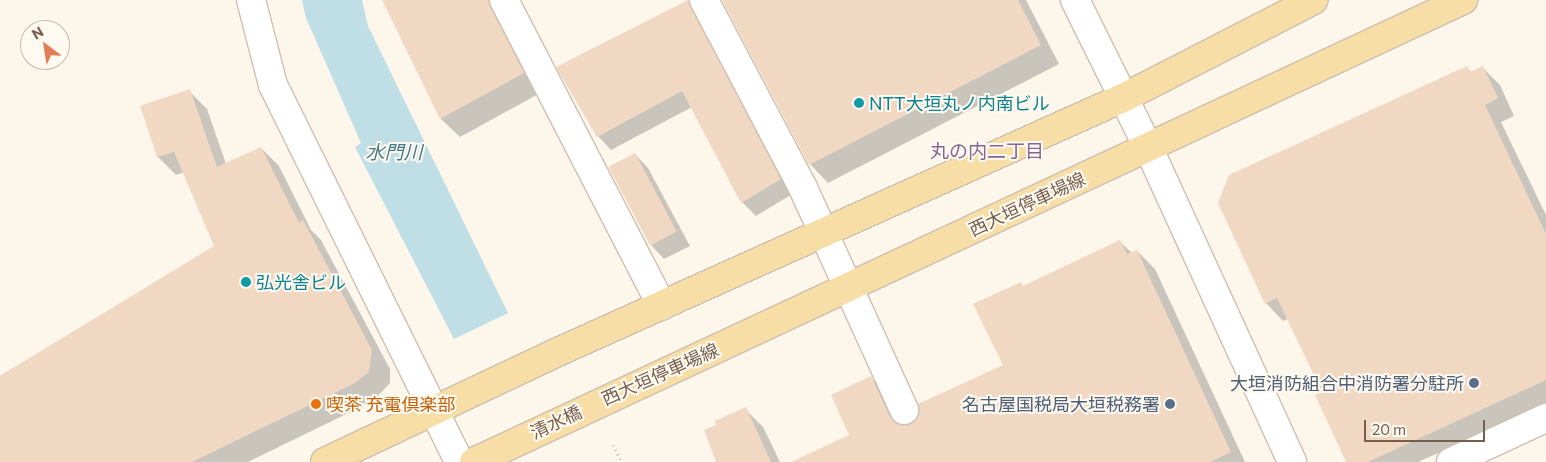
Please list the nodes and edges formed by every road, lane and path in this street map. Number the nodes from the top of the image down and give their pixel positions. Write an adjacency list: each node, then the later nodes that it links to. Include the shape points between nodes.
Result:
1 (251, 0): 14 (street, via 272,85)
2 (504, 0): 11 (street)
3 (704, 0): 9 (street)
4 (1075, 0): 7 (street)
5 (1314, 0): 7 (main road)
6 (1463, 0): 8 (main road, 西大垣停車場線)
7 (1125, 97): 8 (street); 9 (main road)
8 (1148, 147): 10 (main road, 西大垣停車場線); 21 (street)
9 (824, 234): 10 (street); 11 (main road)
10 (848, 289): 12 (main road, 西大垣停車場線); 13 (street)
11 (662, 306): 14 (main road)
12 (590, 405): 19 (main road, 清水橋)
13 (904, 410)
14 (435, 412): 17 (main road); 18 (street)
15 (1546, 418): 22 (street)
16 (613, 445): 20 (path)
17 (325, 462)
18 (459, 462)
19 (474, 462)
20 (622, 462)
21 (1292, 462)
22 (1451, 462)

